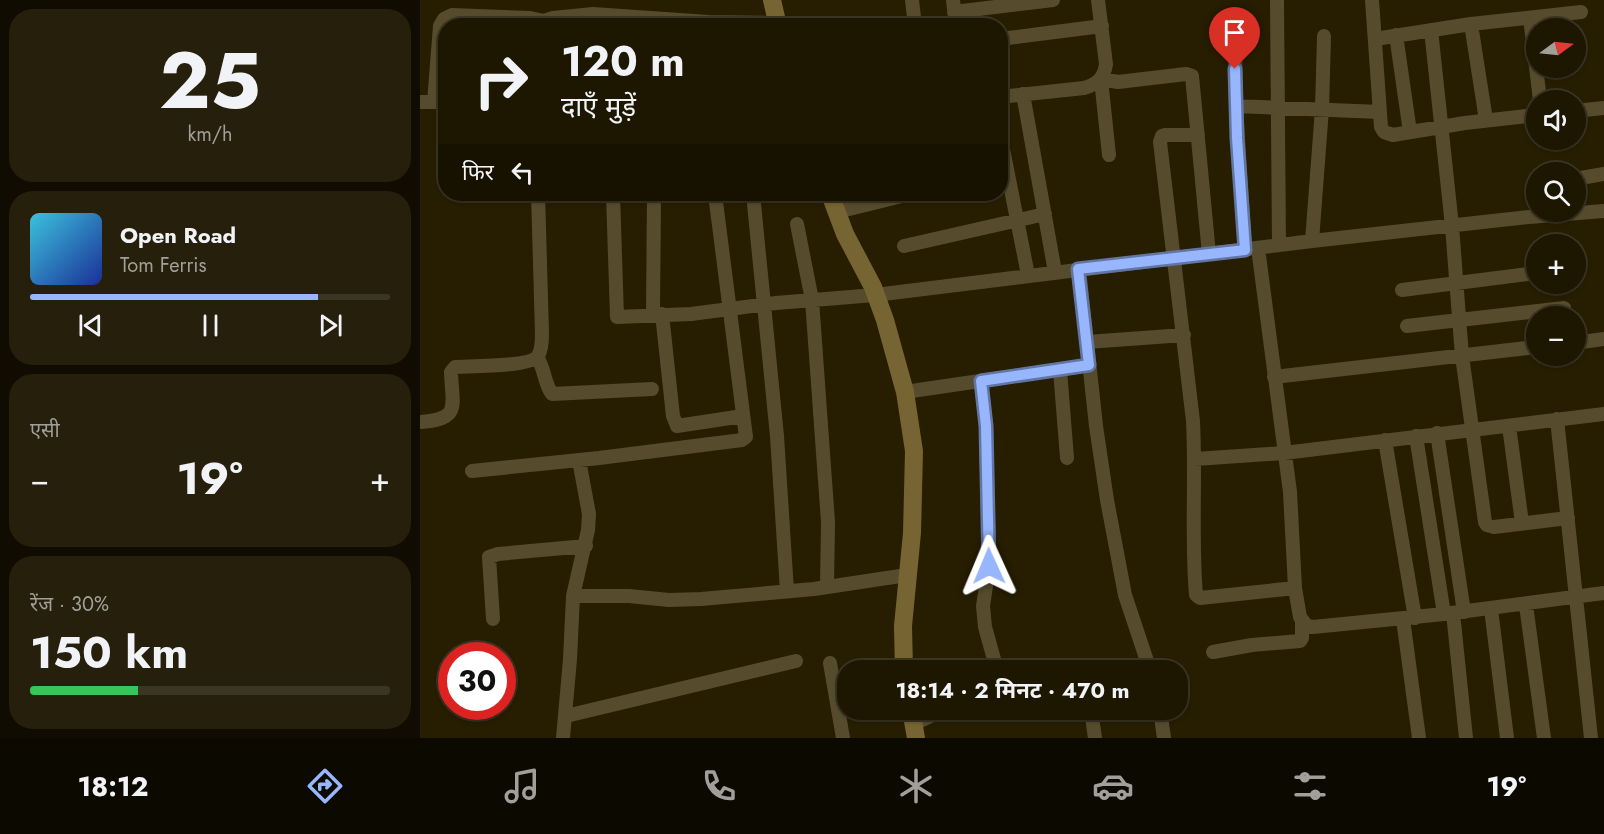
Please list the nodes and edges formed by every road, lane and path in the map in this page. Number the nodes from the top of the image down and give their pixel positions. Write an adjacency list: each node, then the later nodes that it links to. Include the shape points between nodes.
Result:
1 (772, 0): 13 (street)
2 (912, 0): 14 (street)
3 (1053, 0): 8 (street)
4 (1098, 0): 18 (street)
5 (1277, 0): 31 (street)
6 (1372, 0): 23 (street)
7 (1581, 12): 16 (street)
8 (954, 13)
9 (446, 18): 10 (street)
10 (530, 18)
11 (559, 18): 12 (street, via 593,14)
12 (604, 18)
13 (776, 18)
14 (914, 18)
15 (1526, 18): 17 (street)
16 (1530, 18)
17 (1471, 24): 19 (street); 37 (street)
18 (1102, 26): 22 (street); 25 (street, via 1106,64)
19 (1431, 30): 20 (street); 38 (street)
20 (1395, 35): 23 (street); 39 (street)
21 (1324, 36): 33 (street)
22 (1008, 38)
23 (1376, 39): 35 (street)
24 (1235, 42): 30 (street)
25 (1101, 80): 26 (street, via 1084,88); 40 (street, via 1190,75); 41 (street)
26 (1023, 94): 27 (street); 54 (street)
27 (1008, 96)
28 (420, 102): 29 (street)
29 (438, 102)
30 (1236, 106): 31 (street); 61 (street)
31 (1279, 107): 33 (street); 59 (street)
32 (1604, 108): 34 (street)
33 (1322, 109): 35 (street); 58 (street)
34 (1586, 110)
35 (1380, 112): 39 (street, via 1384,132)
36 (1526, 116): 37 (street)
37 (1486, 120): 38 (street)
38 (1441, 126): 39 (street); 57 (street)
39 (1410, 132)
40 (1198, 135): 62 (street); 63 (street, via 1160,138)
41 (1109, 155)
42 (1604, 174): 43 (street)
43 (1586, 177)
44 (1008, 185): 55 (street)
45 (538, 201): 84 (street, via 542,333)
46 (613, 201): 75 (street, via 617,317)
47 (654, 201): 75 (street)
48 (716, 201): 73 (street)
49 (754, 201): 72 (street)
50 (833, 201): 53 (street)
51 (882, 201): 53 (street)
52 (1604, 211): 57 (street)
53 (837, 212): 70 (street)
54 (1045, 214): 55 (street); 65 (street)
55 (1017, 220): 60 (street); 67 (street)
56 (797, 224): 71 (street)
57 (1452, 226): 58 (street); 68 (street)
58 (1312, 241): 59 (street)
59 (1280, 245): 61 (street)
60 (904, 246)
61 (1252, 249): 62 (street); 87 (street)
62 (1209, 254): 63 (street)
63 (1172, 258): 64 (street); 78 (street)
64 (1078, 269): 65 (street); 81 (street)
65 (1055, 272): 67 (street)
66 (1526, 274): 68 (street)
67 (1028, 275): 70 (street)
68 (1455, 285): 69 (street); 76 (street)
69 (1402, 290)
70 (875, 295): 71 (street); 90 (street)
71 (812, 300): 72 (street); 109 (street, via 828,522)
72 (765, 305): 73 (street); 111 (street)
73 (729, 310): 75 (street); 92 (street)
74 (1526, 312): 76 (street)
75 (658, 314): 92 (street, via 677,426)
76 (1458, 320): 77 (street); 83 (street)
77 (1407, 326)
78 (1184, 335): 81 (street); 102 (street)
79 (1604, 339): 80 (street)
80 (1586, 341)
81 (1087, 342): 85 (street)
82 (1526, 348): 83 (street)
83 (1461, 356): 87 (street); 96 (street)
84 (537, 357): 89 (street, via 552,394); 94 (street, via 531,361 455,367 451,372 451,413 439,421)
85 (1089, 365): 86 (street); 124 (street, via 1107,500 1125,596)
86 (1060, 370): 88 (street); 101 (street)
87 (1274, 376): 100 (street)
88 (981, 381): 90 (street); 123 (street, via 986,426 989,566 983,606)
89 (652, 389)
90 (905, 392): 108 (street, via 914,451)
91 (1604, 414): 93 (street)
92 (743, 416): 103 (street, via 746,437 742,440)
93 (1557, 419): 95 (street); 105 (street)
94 (420, 422)
95 (1509, 426): 96 (street); 106 (street)
96 (1471, 431): 97 (street); 106 (street, via 1487,525)
97 (1437, 433): 98 (street); 117 (street)
98 (1416, 436): 99 (street); 117 (street)
99 (1385, 440): 100 (street); 118 (street)
100 (1284, 453): 102 (street); 110 (street, via 1290,492)
101 (1067, 458)
102 (1195, 459): 110 (street, via 1192,485 1198,597)
103 (579, 460): 104 (street); 107 (street, via 589,514)
104 (471, 471)
105 (1568, 518): 106 (street); 114 (street)
106 (1522, 523)
107 (585, 546): 113 (street); 119 (street, via 489,557)
108 (907, 575): 109 (street); 122 (street)
109 (827, 586): 111 (street)
110 (1294, 588): 120 (street)
111 (787, 591): 113 (street, via 669,600)
112 (1604, 593): 114 (street)
113 (573, 596): 127 (street)
114 (1576, 596): 115 (street); 138 (street)
115 (1526, 605): 116 (street); 137 (street)
116 (1491, 609): 117 (street); 136 (street)
117 (1454, 613): 118 (street); 135 (street)
118 (1409, 618): 120 (street, via 1313,627); 134 (street)
119 (493, 619)
120 (1302, 622): 121 (street, via 1300,642)
121 (1214, 652)
122 (904, 660)
123 (994, 660)
124 (1147, 660)
125 (796, 662): 127 (street)
126 (831, 663): 131 (street)
127 (566, 717): 130 (street)
128 (1092, 720): 132 (street)
129 (1161, 720): 133 (street)
130 (562, 738)
131 (843, 738)
132 (1095, 738)
133 (1164, 738)
134 (1419, 738)
135 (1466, 738)
136 (1507, 738)
137 (1544, 738)
138 (1591, 738)

